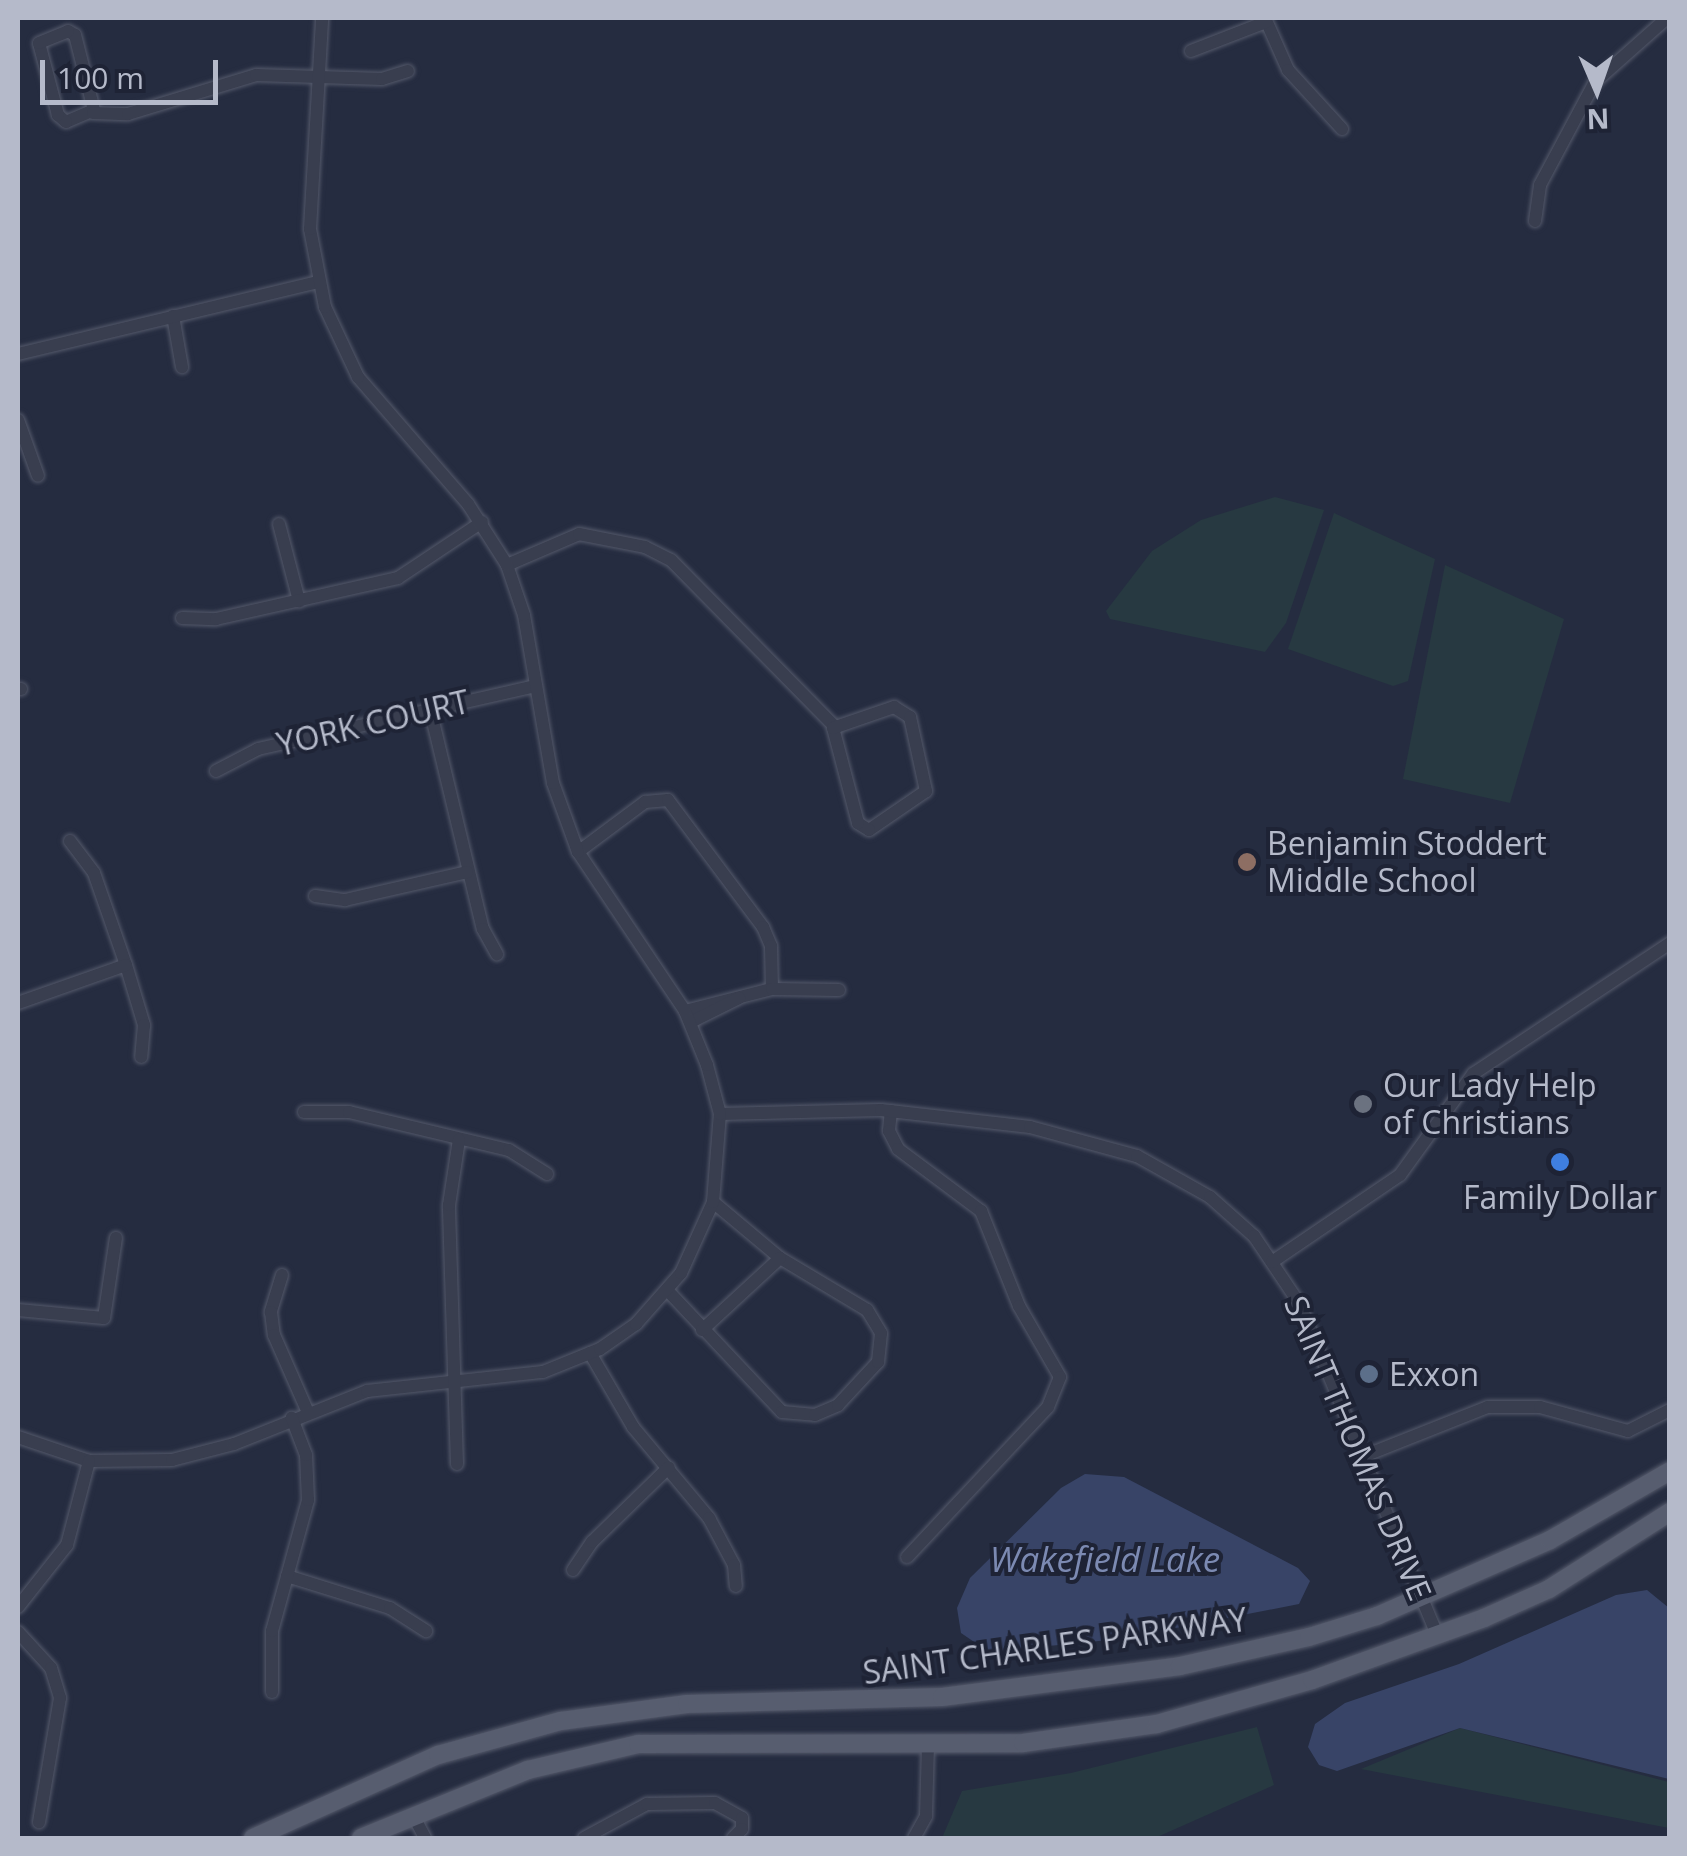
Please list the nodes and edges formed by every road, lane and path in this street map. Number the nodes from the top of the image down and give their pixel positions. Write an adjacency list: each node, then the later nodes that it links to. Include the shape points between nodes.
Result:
1 (322, 18): 6 (street)
2 (1667, 18): 9 (street, via 1595,82 1540,186)
3 (1265, 20): 4 (street); 8 (street, via 1300,85)
4 (1190, 51)
5 (408, 70): 6 (street, via 382,79)
6 (318, 77): 7 (street, via 256,75 128,114); 10 (street, via 310,229)
7 (93, 113): 7 (street, via 58,118 39,47 44,36 75,36)
8 (1342, 128)
9 (1535, 221)
10 (318, 282): 11 (street); 16 (street, via 358,378)
11 (173, 316): 12 (street); 13 (street)
12 (18, 354)
13 (182, 367)
14 (18, 420): 15 (street)
15 (38, 476)
16 (482, 522): 18 (street); 19 (street, via 412,572)
17 (278, 524): 19 (street)
18 (506, 565): 21 (street, via 524,615); 23 (street, via 579,534 645,546 671,560)
19 (299, 601): 20 (street, via 216,619)
20 (182, 618)
21 (535, 686): 22 (street, YORK COURT); 26 (street, via 553,783)
22 (430, 709): 24 (street, YORK COURT, via 258,749); 27 (street)
23 (834, 725): 23 (street, via 904,709 926,782 923,797 875,830 862,827)
24 (216, 771)
25 (70, 841): 31 (street, via 94,872)
26 (578, 852): 32 (street, via 645,802 668,800 763,927 771,946); 35 (street)
27 (467, 872): 28 (street, via 362,898); 30 (street)
28 (315, 896)
29 (1670, 943): 45 (street, via 1473,1074 1400,1175)
30 (497, 954)
31 (126, 966): 34 (street); 36 (street, via 142,1016)
32 (772, 989): 33 (street); 35 (street)
33 (839, 990)
34 (18, 1002)
35 (688, 1017): 39 (street)
36 (141, 1057)
37 (891, 1111): 39 (street, SAINT THOMAS DRIVE); 45 (street, SAINT THOMAS DRIVE, via 1083,1136 1137,1156 1210,1197); 62 (street, via 889,1131 898,1149 976,1204 1025,1318 1057,1364 1060,1383 1048,1407)
38 (304, 1112): 40 (street, via 333,1109)
39 (720, 1114): 42 (street)
40 (458, 1140): 41 (street, via 521,1155); 51 (street, via 449,1205)
41 (547, 1174)
42 (713, 1202): 44 (street); 47 (street)
43 (116, 1238): 48 (street, via 104,1318)
44 (780, 1258): 49 (street); 49 (street, via 873,1316 883,1350 864,1383 824,1412 782,1412)
45 (1272, 1262): 56 (street, SAINT THOMAS DRIVE, via 1299,1303)
46 (282, 1275): 52 (street, via 271,1312 274,1335)
47 (668, 1291): 49 (street); 50 (street, via 616,1339)
48 (18, 1310)
49 (702, 1330)
50 (590, 1353): 51 (street, via 533,1375); 59 (street, via 626,1416)
51 (455, 1383): 52 (street, via 384,1388); 58 (street)
52 (307, 1410): 54 (street)
53 (1670, 1410): 56 (street, via 1640,1428 1616,1430 1540,1406 1501,1405)
54 (292, 1418): 57 (street, via 194,1456); 64 (street, via 309,1488)
55 (18, 1438): 57 (street)
56 (1364, 1456): 66 (street, SAINT THOMAS DRIVE)
57 (89, 1460): 67 (street, via 67,1545)
58 (457, 1464)
59 (668, 1467): 63 (street, via 592,1542); 65 (street, via 720,1536)
60 (1670, 1471): 66 (main road, SAINT CHARLES PARKWAY, via 1599,1516)
61 (1670, 1512): 70 (main road, via 1549,1589)
62 (907, 1557)
63 (573, 1570)
64 (286, 1576): 68 (street, via 390,1608); 71 (street, via 272,1630)
65 (736, 1586)
66 (1422, 1597): 70 (street, SAINT THOMAS DRIVE); 75 (main road, SAINT CHARLES PARKWAY, via 1309,1637 1180,1666 942,1697 687,1704 561,1720 438,1755)
67 (18, 1608)
68 (426, 1631)
69 (18, 1632): 74 (street, via 51,1668 60,1698)
70 (1437, 1635): 72 (main road, via 1294,1686 1157,1724 1023,1742)
71 (272, 1692)
72 (928, 1745): 73 (main road, via 638,1744 554,1762); 80 (street, via 926,1816)
73 (413, 1815): 76 (main road); 77 (street)
74 (40, 1822)
75 (253, 1838)
76 (361, 1838)
77 (424, 1838)
78 (584, 1838): 79 (street, via 648,1804 715,1802 742,1818 742,1830)
79 (732, 1838)
80 (914, 1838)

